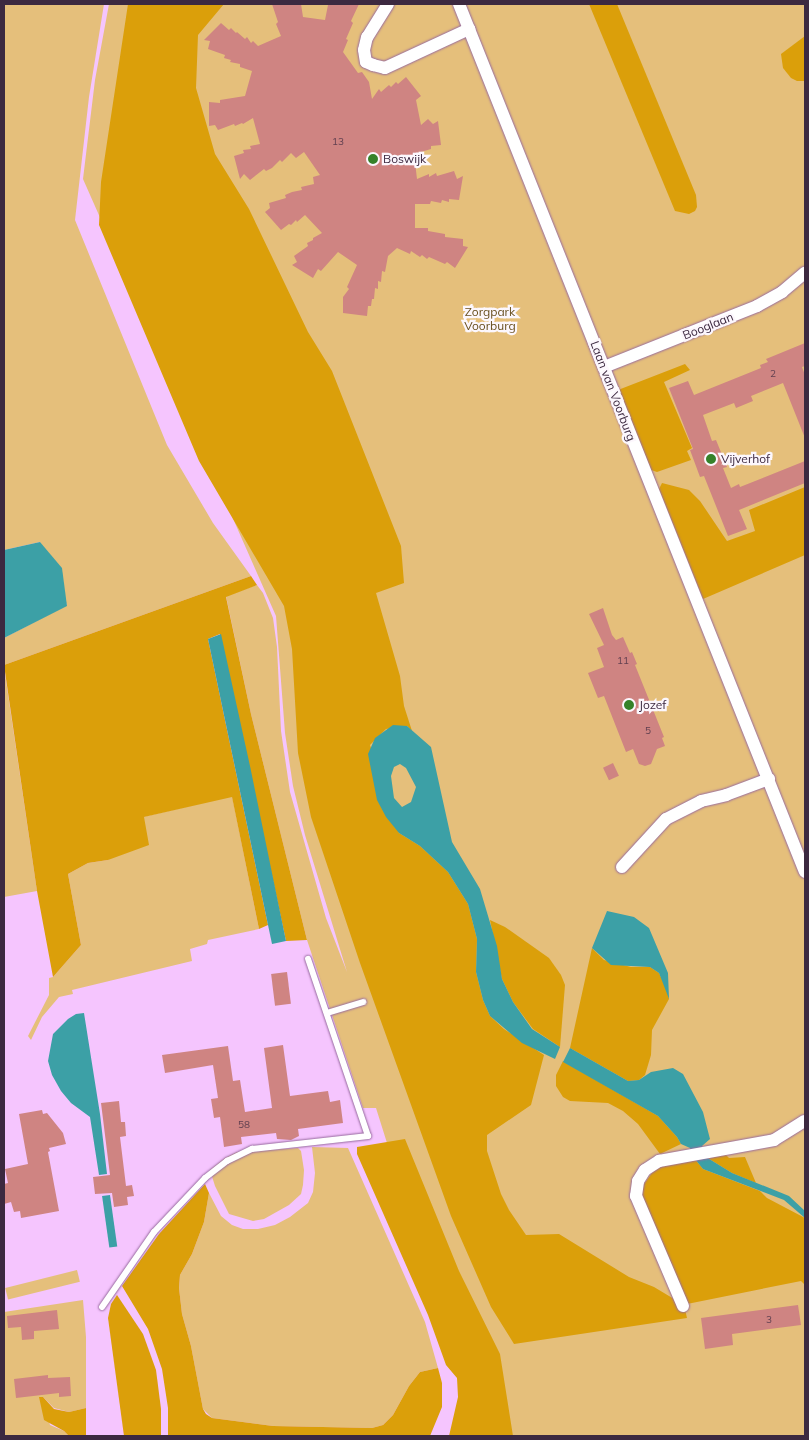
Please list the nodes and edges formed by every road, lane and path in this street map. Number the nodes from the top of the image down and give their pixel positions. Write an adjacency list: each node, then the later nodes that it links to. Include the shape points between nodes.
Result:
1 (388, 4): 3 (street, via 365,44 366,62 373,65 385,68)
2 (458, 4): 3 (street, Laan van Voorburg)
3 (469, 29): 5 (street, Laan van Voorburg)
4 (805, 273): 5 (street, Booglaan, via 782,292 757,306)
5 (604, 367): 6 (street, Laan van Voorburg)
6 (769, 779): 7 (street, via 701,801 666,819); 8 (street, Laan van Voorburg)
7 (622, 867)
8 (805, 872)
9 (308, 959): 11 (lane)
10 (363, 1002): 11 (lane)
11 (327, 1013): 14 (lane, via 368,1136 252,1149 227,1161 204,1178 160,1225)
12 (805, 1121): 13 (street, via 774,1140 688,1154 659,1161 645,1170 638,1181 636,1196)
13 (683, 1306)
14 (102, 1307)

